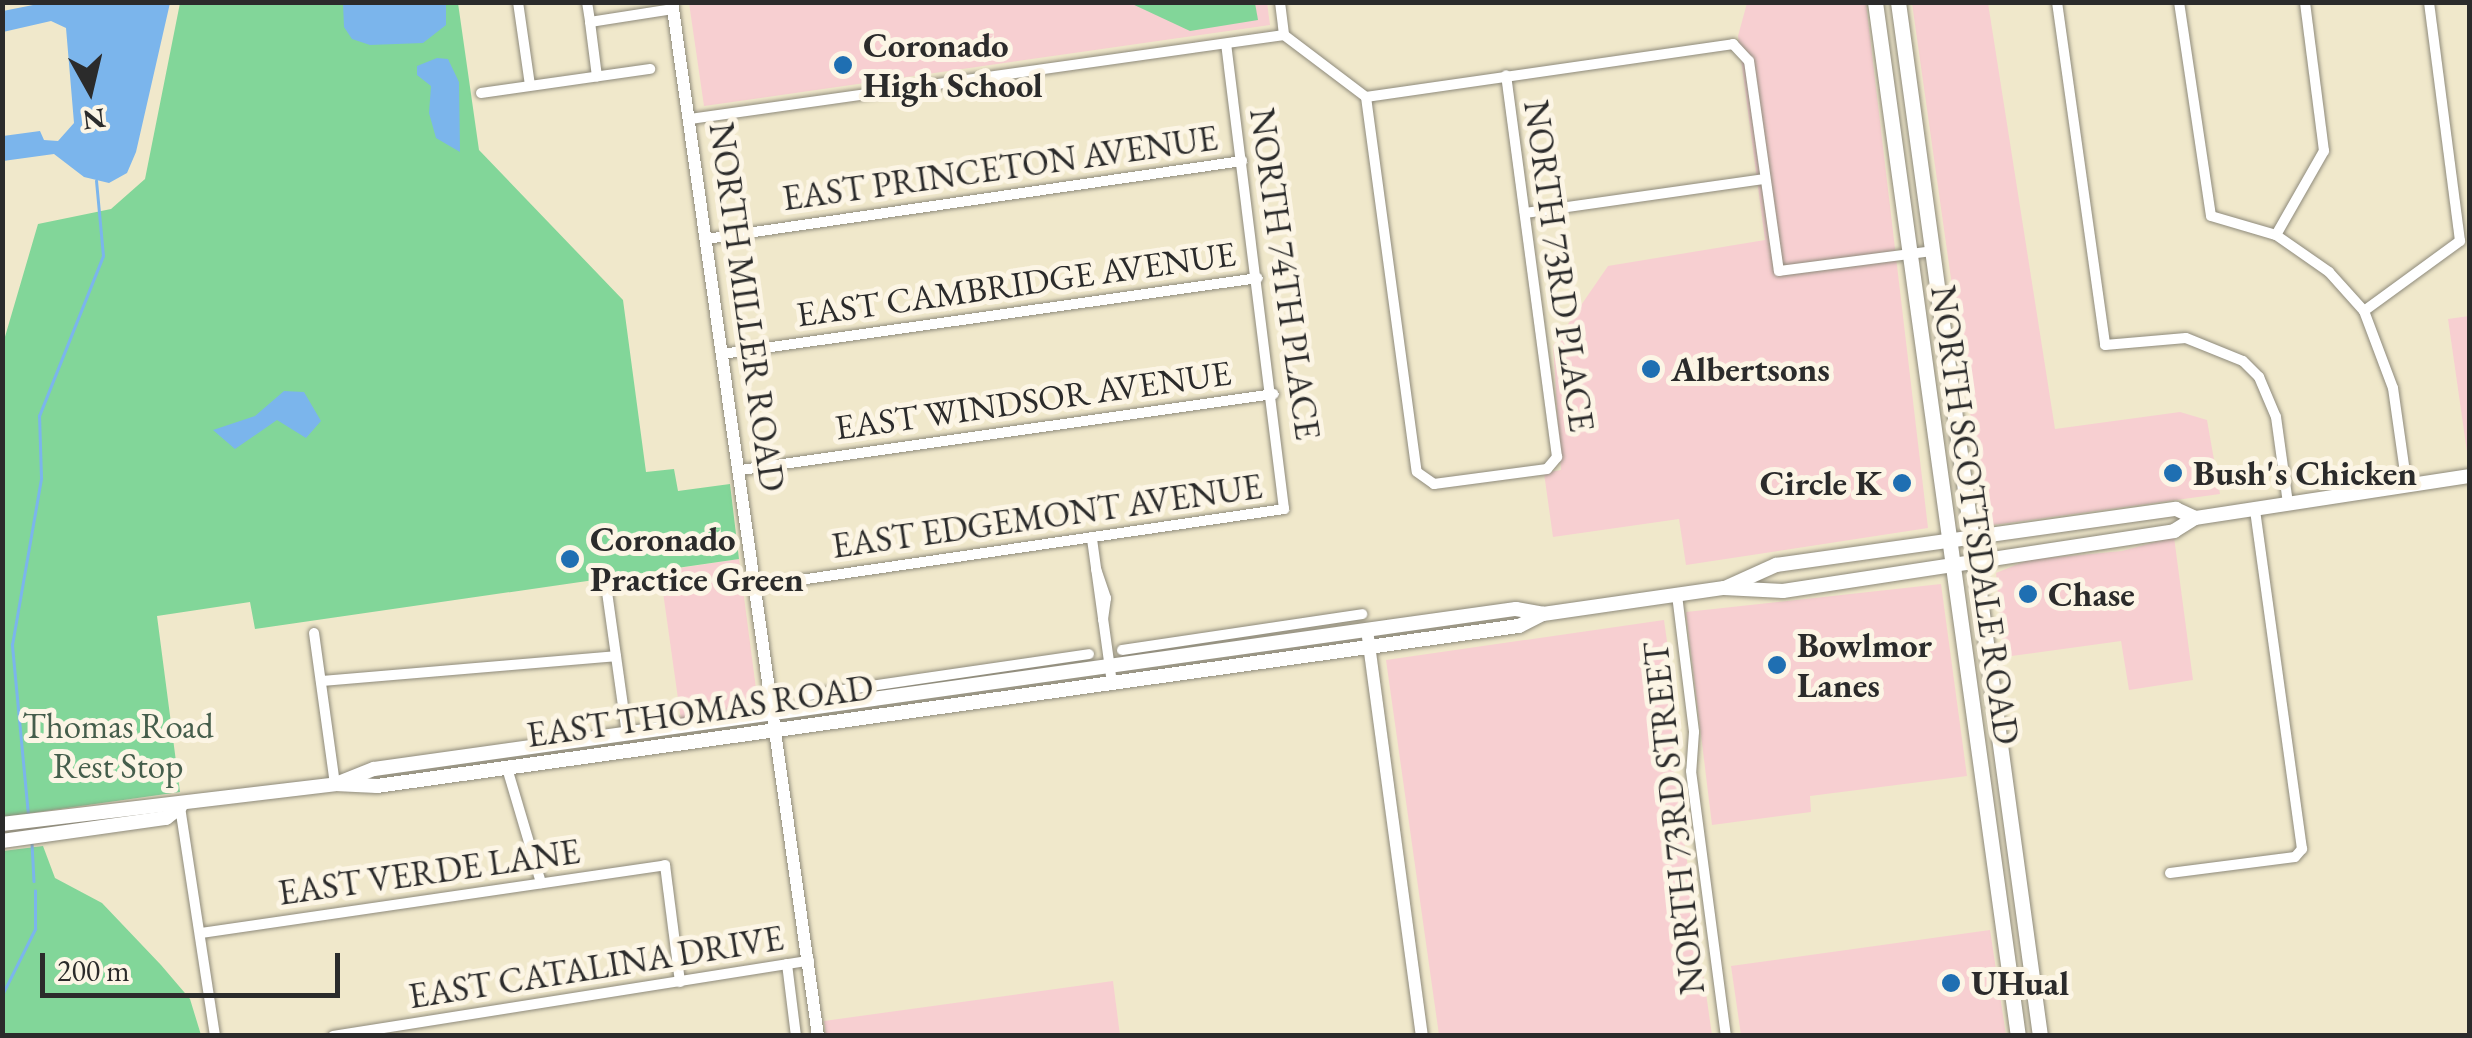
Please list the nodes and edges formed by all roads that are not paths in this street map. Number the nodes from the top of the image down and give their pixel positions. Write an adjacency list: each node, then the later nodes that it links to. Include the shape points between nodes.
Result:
1 (518, 2): 17 (street)
2 (588, 2): 11 (street)
3 (1280, 2): 12 (street)
4 (1875, 2): 27 (main road, NORTH SCOTTSDALE ROAD)
5 (1898, 2): 26 (main road, NORTH SCOTTSDALE ROAD)
6 (2057, 2): 37 (street, via 2105,345 2186,338 2243,361 2272,406)
7 (2179, 2): 24 (street, via 2211,216)
8 (2305, 2): 24 (street, via 2324,151)
9 (2429, 2): 30 (street, via 2460,241)
10 (673, 6): 11 (street); 20 (street, NORTH MILLER ROAD)
11 (590, 22): 15 (street)
12 (1284, 35): 13 (street); 19 (street)
13 (1226, 44): 20 (street); 21 (street, NORTH 74TH PLACE)
14 (650, 69): 15 (street)
15 (597, 76): 17 (street)
16 (1506, 76): 19 (street); 22 (street, via 1740,46 1749,62); 23 (street, NORTH 73RD PLACE)
17 (530, 85): 18 (street)
18 (481, 93)
19 (1366, 97): 23 (street, NORTH 73RD PLACE, via 1424,481 1554,464)
20 (690, 119): 25 (street, NORTH MILLER ROAD)
21 (1242, 161): 25 (street, EAST PRINCETON AVENUE); 28 (street, NORTH 74TH PLACE)
22 (1764, 179): 23 (street); 27 (street, via 1779,271)
23 (1525, 213)
24 (2276, 235): 30 (street, via 2329,272)
25 (706, 239): 32 (street, NORTH MILLER ROAD)
26 (1933, 251): 27 (street); 29 (main road, NORTH SCOTTSDALE ROAD)
27 (1910, 254): 31 (main road, NORTH SCOTTSDALE ROAD)
28 (1258, 278): 32 (street, EAST CAMBRIDGE AVENUE); 33 (street, NORTH 74TH PLACE)
29 (1941, 310): 31 (main road); 41 (main road, NORTH SCOTTSDALE ROAD)
30 (2364, 311): 36 (street, via 2394,388)
31 (1916, 314): 43 (main road, NORTH SCOTTSDALE ROAD)
32 (722, 354): 34 (street, NORTH MILLER ROAD)
33 (1274, 394): 34 (street, EAST WINDSOR AVENUE); 39 (street, NORTH 74TH PLACE)
34 (740, 470): 46 (street, NORTH MILLER ROAD)
35 (2470, 476): 36 (main road, EAST THOMAS ROAD)
36 (2407, 486): 37 (main road, EAST THOMAS ROAD)
37 (2288, 504): 38 (main road, EAST THOMAS ROAD)
38 (2255, 509): 40 (main road, EAST THOMAS ROAD); 76 (street, via 2302,849 2295,857)
39 (1284, 510): 42 (street, EAST EDGEMONT AVENUE)
40 (2195, 518): 41 (main road, EAST THOMAS ROAD, via 2176,509); 44 (main road, EAST THOMAS ROAD, via 2174,531)
41 (1974, 537): 43 (main road, EAST THOMAS ROAD); 44 (main road, NORTH SCOTTSDALE ROAD)
42 (1092, 539): 46 (street, EAST EDGEMONT AVENUE); 62 (street)
43 (1946, 540): 45 (main road, NORTH SCOTTSDALE ROAD); 47 (main road, EAST THOMAS ROAD, via 1776,565)
44 (1978, 562): 45 (main road, EAST THOMAS ROAD); 89 (main road, NORTH SCOTTSDALE ROAD)
45 (1950, 567): 47 (main road, EAST THOMAS ROAD, via 1783,591); 88 (main road, NORTH SCOTTSDALE ROAD)
46 (759, 586): 69 (street, NORTH MILLER ROAD)
47 (1724, 588): 49 (main road, EAST THOMAS ROAD)
48 (607, 592): 60 (street)
49 (1677, 595): 51 (main road, EAST THOMAS ROAD); 87 (street, NORTH 73RD STREET, via 1694,732 1690,771)
50 (1362, 614): 52 (street, EAST THOMAS ROAD)
51 (1543, 614): 53 (main road, EAST THOMAS ROAD, via 1516,609); 56 (main road, EAST THOMAS ROAD, via 1519,626)
52 (1287, 626): 55 (street); 58 (street, EAST THOMAS ROAD)
53 (1367, 630): 55 (main road, EAST THOMAS ROAD); 56 (street)
54 (314, 633): 64 (street)
55 (1290, 642): 58 (main road, EAST THOMAS ROAD)
56 (1368, 647): 63 (main road, EAST THOMAS ROAD); 86 (street)
57 (1122, 650): 58 (street, EAST THOMAS ROAD)
58 (1151, 653): 62 (main road, EAST THOMAS ROAD); 63 (street)
59 (1090, 654): 61 (street, EAST THOMAS ROAD)
60 (616, 656): 64 (street); 70 (street)
61 (1068, 664): 62 (main road, EAST THOMAS ROAD); 66 (street); 67 (main road, EAST THOMAS ROAD)
62 (1109, 666): 65 (street)
63 (1154, 676): 65 (main road, EAST THOMAS ROAD)
64 (321, 680): 72 (street)
65 (1112, 682): 66 (main road, EAST THOMAS ROAD)
66 (1072, 688): 69 (main road, EAST THOMAS ROAD)
67 (871, 693): 68 (street, EAST THOMAS ROAD); 69 (main road, EAST THOMAS ROAD)
68 (802, 696)
69 (777, 722): 70 (main road, EAST THOMAS ROAD); 71 (main road, EAST THOMAS ROAD); 79 (street, NORTH MILLER ROAD)
70 (627, 734): 72 (main road, EAST THOMAS ROAD, via 374,769)
71 (507, 768): 72 (main road, EAST THOMAS ROAD, via 377,786); 77 (street)
72 (335, 784): 73 (main road, EAST THOMAS ROAD)
73 (180, 807): 74 (main road, EAST THOMAS ROAD, via 165,801); 75 (main road, EAST THOMAS ROAD, via 166,818); 78 (street)
74 (2, 824)
75 (2, 841)
76 (2170, 874)
77 (541, 883): 78 (street, EAST VERDE LANE); 81 (street, EAST VERDE LANE, via 665,866)
78 (201, 933): 82 (street)
79 (808, 961): 80 (street, EAST CATALINA DRIVE); 85 (street, NORTH MILLER ROAD)
80 (787, 964): 81 (street, EAST CATALINA DRIVE); 84 (street)
81 (680, 982): 83 (street, EAST CATALINA DRIVE)
82 (215, 1036)
83 (333, 1036)
84 (796, 1036)
85 (818, 1036)
86 (1422, 1036)
87 (1726, 1036)
88 (2018, 1036)
89 (2040, 1036)

